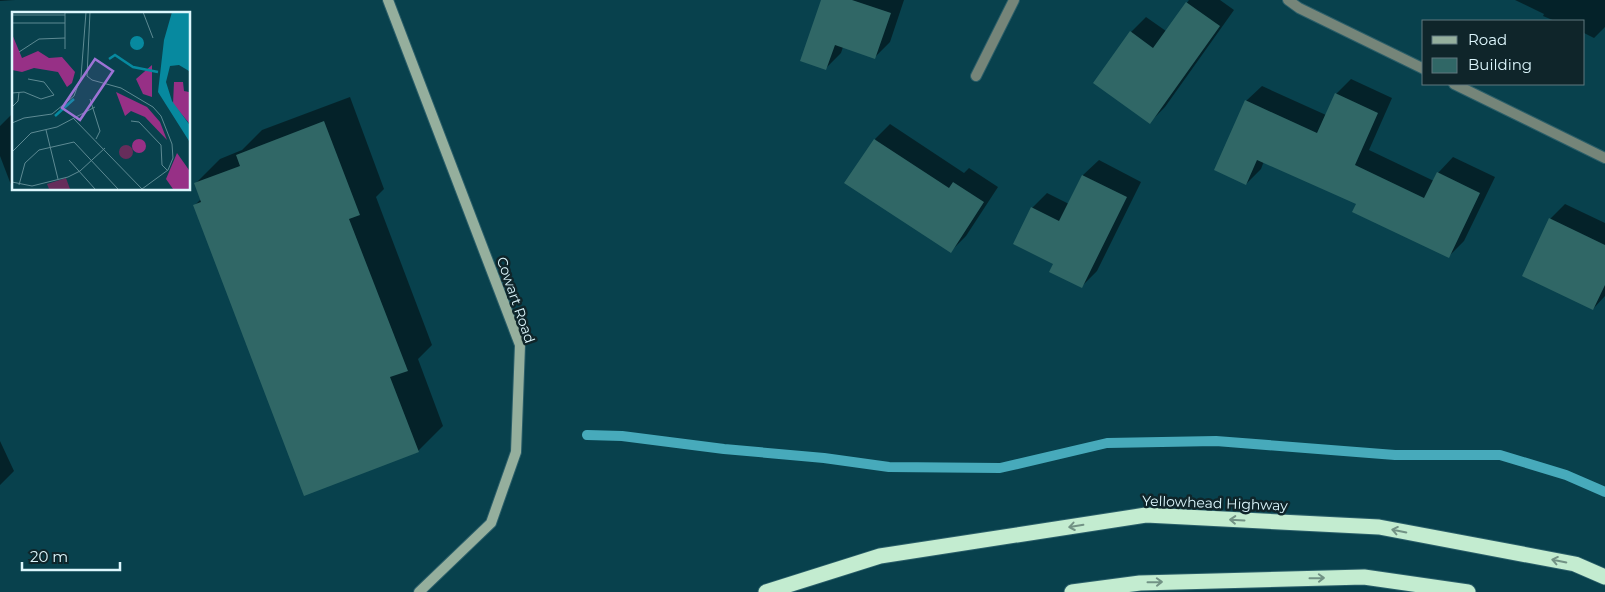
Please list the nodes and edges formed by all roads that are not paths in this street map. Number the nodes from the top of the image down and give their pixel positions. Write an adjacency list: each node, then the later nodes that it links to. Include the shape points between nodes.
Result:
1 (388, 0): 9 (street, Cowart Road, via 520,345 516,452 491,523)
2 (1014, 0): 5 (street)
3 (1288, 0): 4 (street)
4 (1422, 68)
5 (976, 76)
6 (1456, 85): 7 (street)
7 (1605, 158)
8 (1605, 577): 10 (highway, Yellowhead Highway, one-way to 10, via 1575,564 1379,527 1146,515 880,556)
9 (419, 592)
10 (766, 592)
11 (1072, 592): 12 (highway, one-way to 12, via 1140,583 1364,577)
12 (1468, 592)

